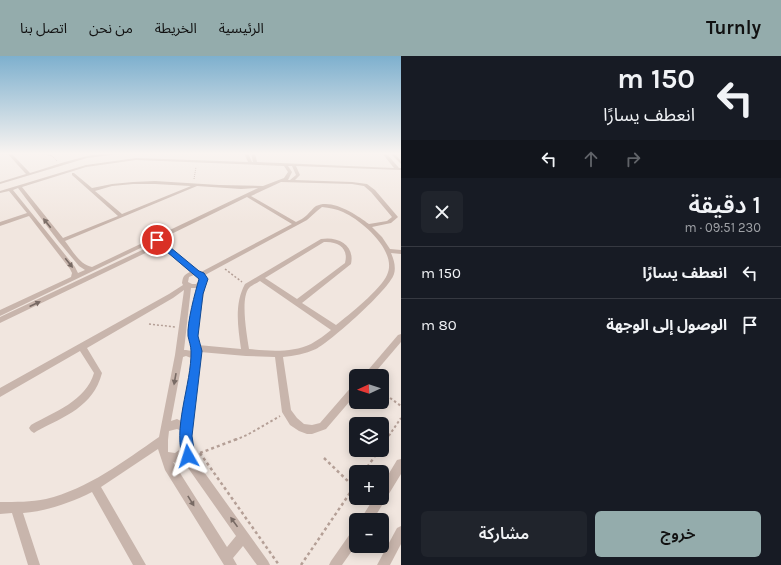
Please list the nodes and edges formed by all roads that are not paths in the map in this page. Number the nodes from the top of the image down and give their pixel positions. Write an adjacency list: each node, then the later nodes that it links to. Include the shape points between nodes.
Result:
1 (21, 177): 9 (street)
2 (39, 177): 12 (street)
3 (54, 177): 13 (street)
4 (63, 177): 13 (street)
5 (76, 177): 14 (street)
6 (288, 177): 8 (street)
7 (298, 177): 8 (street)
8 (285, 181): 11 (street); 23 (street, via 359,184 370,188 395,218 389,222)
9 (0, 183)
10 (199, 185): 11 (street); 14 (street, via 137,182); 20 (street)
11 (267, 186): 18 (street)
12 (0, 188)
13 (20, 188): 15 (street); 24 (street, one-way to 13)
14 (91, 190): 20 (street)
15 (11, 191): 16 (street); 17 (street); 19 (street)
16 (0, 192)
17 (0, 196)
18 (248, 196): 22 (street); 25 (street)
19 (30, 214): 21 (street); 31 (street, one-way to 31, via 73,268)
20 (121, 216): 24 (street)
21 (0, 224)
22 (296, 224): 23 (street, via 322,206 333,208); 29 (street)
23 (369, 226): 26 (street)
24 (61, 241): 28 (street, via 83,267)
25 (159, 242): 28 (street); 29 (street); 31 (street)
26 (387, 251): 27 (street); 37 (street, via 392,266 388,281)
27 (401, 252)
28 (93, 269): 31 (street)
29 (200, 277): 32 (street, via 197,286); 32 (street, via 190,273 184,281); 39 (street)
30 (260, 278): 33 (street); 33 (street, via 323,240 342,243 348,253 348,264); 42 (street, via 244,291 242,301)
31 (75, 280): 34 (street)
32 (188, 285): 38 (street); 41 (street)
33 (297, 303): 37 (street)
34 (9, 312): 35 (street); 36 (street)
35 (0, 313)
36 (0, 320)
37 (336, 329): 44 (street, via 318,344 306,349)
38 (182, 332): 39 (street, via 186,338); 45 (street)
39 (193, 336): 43 (street)
40 (401, 337): 46 (street)
41 (82, 347): 47 (street); 49 (street, via 98,373 95,386 86,397)
42 (245, 351): 43 (street); 44 (street)
43 (196, 352): 45 (street); 51 (street)
44 (278, 353): 48 (street, via 288,412 299,426 308,430 316,430 323,426)
45 (179, 355): 50 (street, one-way to 50)
46 (373, 369)
47 (0, 393)
48 (349, 396)
49 (34, 428)
50 (166, 428): 51 (street, via 177,424); 52 (street)
51 (187, 429): 53 (street)
52 (163, 440): 54 (street); 57 (street)
53 (188, 454): 54 (street, via 176,458); 61 (street, one-way to 53)
54 (165, 456): 63 (street, one-way to 63)
55 (401, 464): 56 (street)
56 (389, 484)
57 (95, 486): 59 (street, via 64,499); 65 (street)
58 (0, 508): 59 (street)
59 (16, 509): 64 (street)
60 (401, 532): 68 (street)
61 (244, 536): 63 (street); 66 (street)
62 (349, 545): 67 (street)
63 (229, 561)
64 (34, 565)
65 (140, 565)
66 (264, 565)
67 (335, 565)
68 (383, 565)

